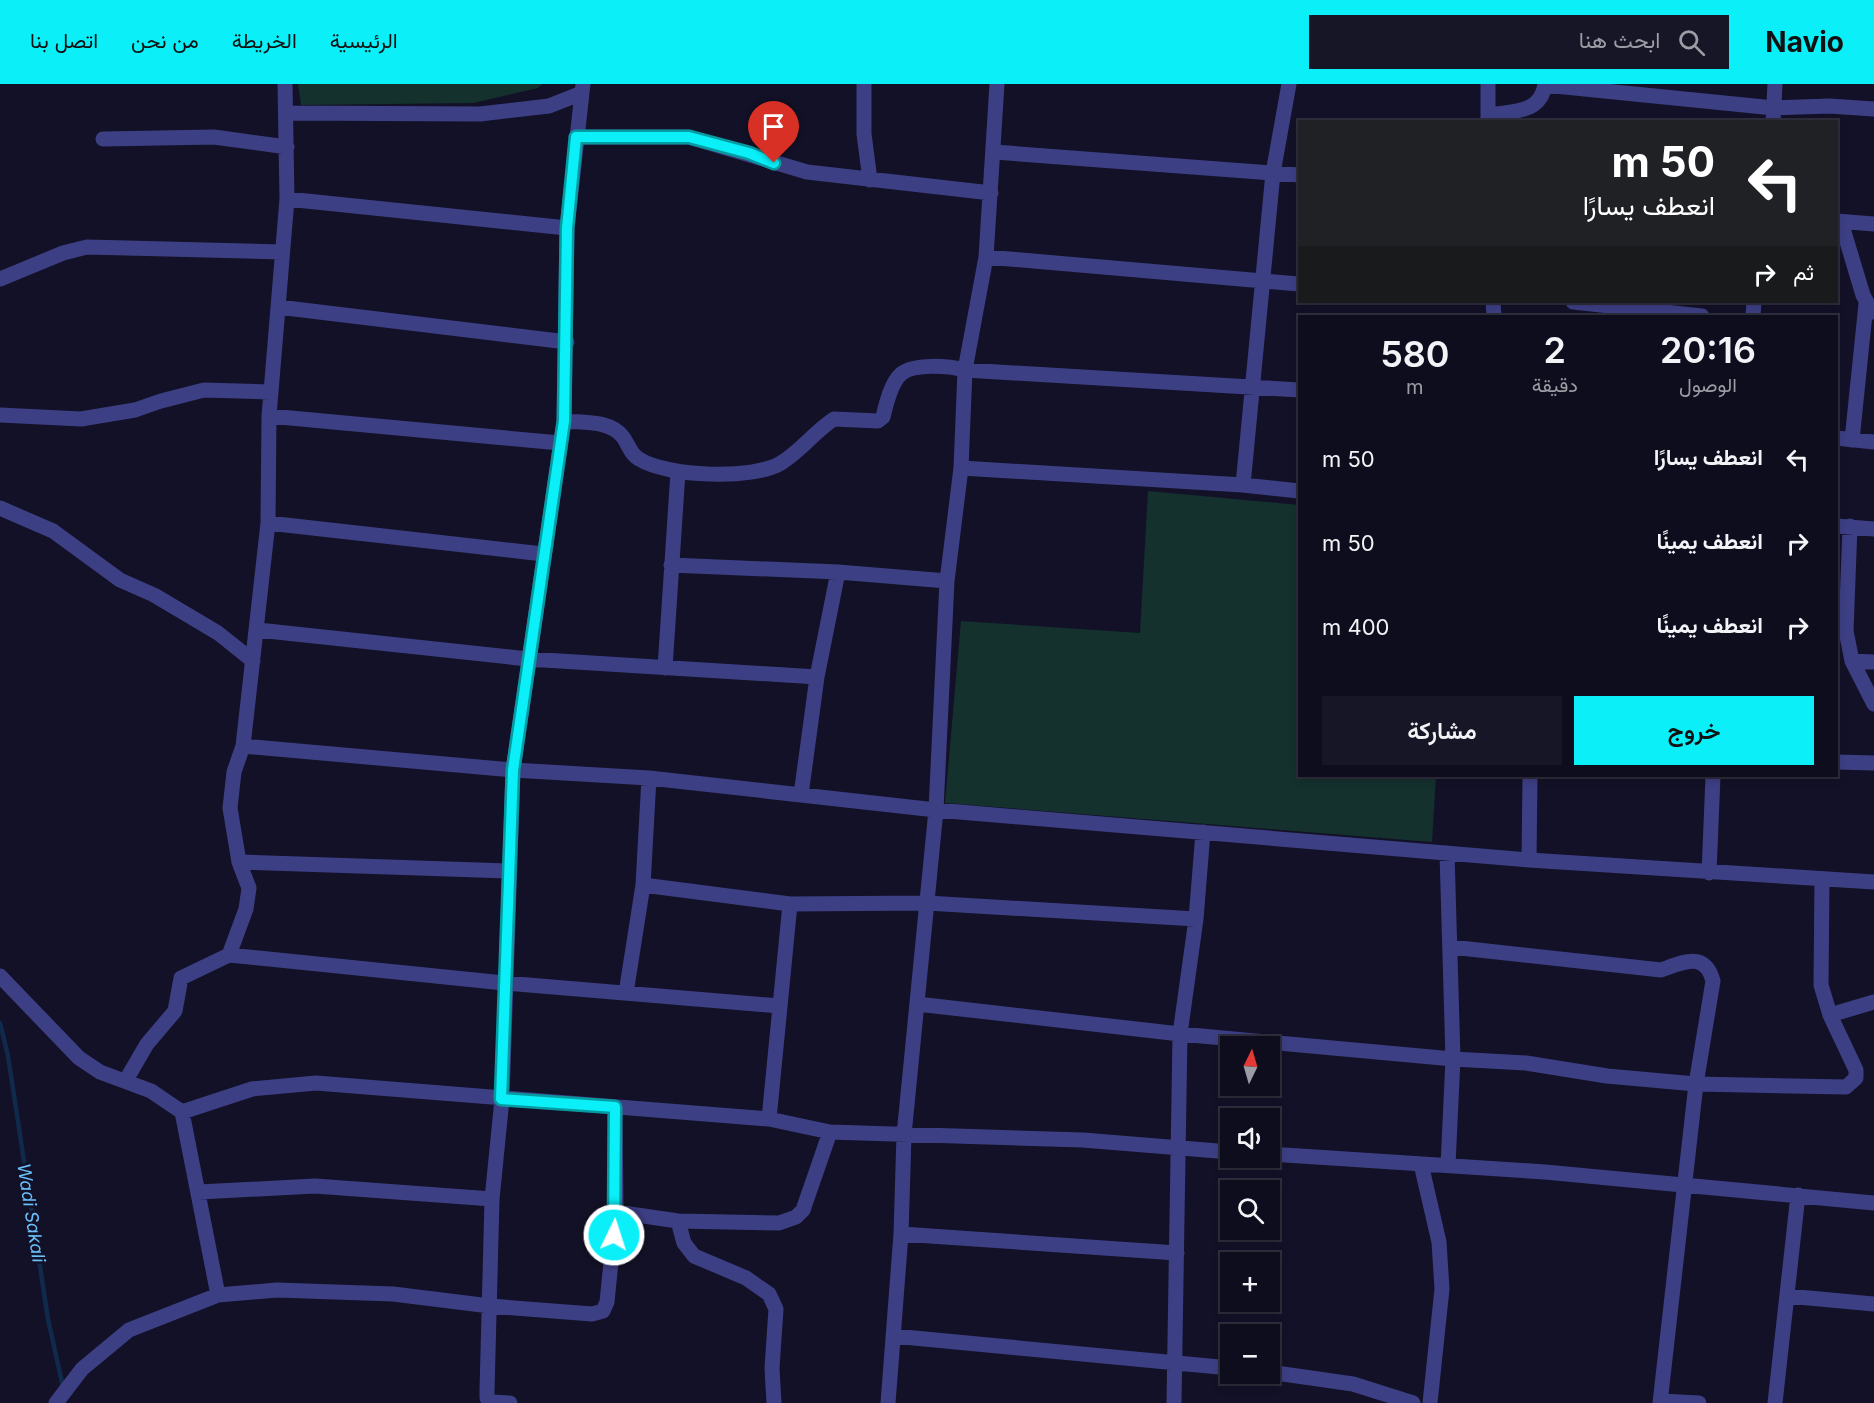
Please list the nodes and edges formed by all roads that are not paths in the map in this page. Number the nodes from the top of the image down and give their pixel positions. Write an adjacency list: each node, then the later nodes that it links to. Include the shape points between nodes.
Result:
1 (285, 84): 10 (street)
2 (864, 84): 19 (street, via 864,134)
3 (997, 84): 16 (street)
4 (1288, 84): 17 (street)
5 (1488, 84): 12 (street)
6 (1775, 84): 11 (street)
7 (1545, 85): 11 (street); 12 (street, via 1538,103 1530,108)
8 (582, 89): 10 (street, via 549,106 480,114); 13 (street)
9 (1874, 109): 11 (street, via 1829,106)
10 (287, 113): 15 (street)
11 (1773, 115)
12 (1488, 118)
13 (576, 137): 19 (street, via 689,137 807,172); 24 (street)
14 (103, 139): 15 (street, via 214,137)
15 (287, 147): 21 (street)
16 (994, 152): 17 (street); 20 (street)
17 (1273, 173): 18 (street); 28 (street)
18 (1298, 176)
19 (870, 180): 20 (street)
20 (991, 193): 26 (street)
21 (286, 199): 24 (street); 25 (street)
22 (1839, 222): 23 (street); 32 (street)
23 (1874, 224)
24 (567, 228): 34 (street)
25 (282, 252): 27 (street, via 87,247); 31 (street)
26 (986, 257): 28 (street); 35 (street)
27 (0, 279)
28 (1263, 282): 29 (street); 36 (street)
29 (1298, 284)
30 (1582, 303): 33 (street)
31 (278, 307): 34 (street); 38 (street)
32 (1870, 309): 43 (street)
33 (1693, 315)
34 (567, 342): 41 (street)
35 (965, 370): 36 (street); 46 (street); 47 (street, via 945,365 908,370 900,375 878,421 834,420 792,456 766,470)
36 (1252, 388): 37 (street); 48 (street)
37 (1298, 390)
38 (271, 392): 39 (street, via 204,390 135,411 81,419); 40 (street)
39 (0, 415)
40 (269, 416): 45 (street); 51 (street)
41 (564, 421): 45 (street); 47 (street, via 608,425 618,430 637,458)
42 (1838, 438): 43 (street)
43 (1852, 440): 44 (street)
44 (1874, 442)
45 (561, 443): 54 (street)
46 (961, 468): 48 (street); 57 (street)
47 (678, 472): 55 (street)
48 (1243, 485): 49 (street)
49 (1298, 491)
50 (0, 508): 60 (street, via 53,531 120,580 218,633)
51 (268, 523): 54 (street); 58 (street)
52 (1843, 526): 53 (street); 61 (street, via 1846,631)
53 (1874, 529)
54 (543, 554): 59 (street)
55 (671, 565): 56 (street); 63 (street)
56 (838, 572): 57 (street); 64 (street)
57 (948, 581): 74 (street)
58 (258, 630): 59 (street); 60 (street)
59 (528, 659): 63 (street); 69 (street)
60 (254, 661): 66 (street)
61 (1852, 661): 62 (street); 65 (street)
62 (1874, 662)
63 (665, 668): 64 (street)
64 (817, 677): 73 (street)
65 (1874, 704)
66 (243, 746): 69 (street); 78 (street, via 234,772 230,808)
67 (1838, 762): 68 (street)
68 (1874, 763)
69 (513, 770): 72 (street); 79 (street)
70 (1530, 777): 77 (street)
71 (1713, 777): 80 (street)
72 (650, 778): 73 (street); 83 (street)
73 (801, 795): 74 (street)
74 (936, 810): 75 (street); 84 (street)
75 (1203, 832): 76 (street); 86 (street)
76 (1447, 853): 77 (street); 87 (street)
77 (1529, 860): 80 (street)
78 (239, 862): 79 (street); 88 (street, via 249,888 246,909)
79 (508, 871): 90 (street)
80 (1709, 873): 81 (street)
81 (1822, 879): 82 (street); 95 (street, via 1819,963)
82 (1874, 882)
83 (643, 885): 85 (street); 91 (street)
84 (927, 903): 85 (street); 86 (street); 93 (street)
85 (790, 904): 94 (street)
86 (1196, 920): 96 (street)
87 (1451, 946): 97 (street); 99 (street, via 1661,970 1693,961 1703,963 1710,968 1713,981)
88 (229, 955): 90 (street); 98 (street, via 181,978 175,1011 147,1044)
89 (0, 976): 98 (street, via 79,1059 100,1072)
90 (504, 983): 91 (street); 100 (street)
91 (626, 993): 94 (street)
92 (1874, 1002): 95 (street)
93 (917, 1004): 96 (street); 105 (street)
94 (780, 1006): 103 (street)
95 (1830, 1015): 99 (street, via 1856,1070 1856,1078 1845,1087)
96 (1180, 1034): 97 (street); 106 (street)
97 (1453, 1059): 99 (street, via 1526,1063); 110 (street)
98 (126, 1080): 102 (street)
99 (1696, 1084): 111 (street)
100 (501, 1099): 101 (street); 102 (street, via 315,1083 252,1089); 114 (street)
101 (615, 1107): 103 (street); 116 (street)
102 (182, 1112): 112 (street)
103 (769, 1119): 104 (street)
104 (830, 1132): 105 (street); 117 (street, via 803,1210 796,1217 778,1223)
105 (904, 1135): 106 (street, via 1083,1140); 118 (street)
106 (1178, 1149): 107 (street); 119 (street)
107 (1220, 1151)
108 (1280, 1155): 109 (street)
109 (1421, 1164): 110 (street); 135 (street, via 1439,1242 1442,1289)
110 (1448, 1165): 111 (street)
111 (1684, 1185): 113 (street); 128 (street)
112 (199, 1192): 114 (street, via 315,1186); 120 (street)
113 (1798, 1195): 115 (street); 121 (street)
114 (492, 1199): 123 (street)
115 (1874, 1203)
116 (616, 1212): 117 (street); 123 (street, via 603,1311 592,1314)
117 (678, 1221): 131 (street, via 684,1243 694,1256 746,1278 769,1294 776,1309)
118 (901, 1234): 119 (street); 124 (street)
119 (1177, 1253): 125 (street)
120 (218, 1295): 123 (street, via 277,1290 393,1294); 129 (street, via 129,1330 82,1370)
121 (1787, 1296): 122 (street); 137 (street)
122 (1874, 1304)
123 (490, 1306): 130 (street, via 487,1398)
124 (893, 1336): 125 (street); 132 (street)
125 (1176, 1364): 126 (street); 133 (street)
126 (1220, 1367)
127 (1280, 1374): 134 (street, via 1353,1384)
128 (1660, 1402): 136 (street)
129 (56, 1403)
130 (510, 1403)
131 (774, 1403)
132 (888, 1403)
133 (1174, 1403)
134 (1413, 1403)
135 (1430, 1403)
136 (1699, 1403)
137 (1775, 1403)

